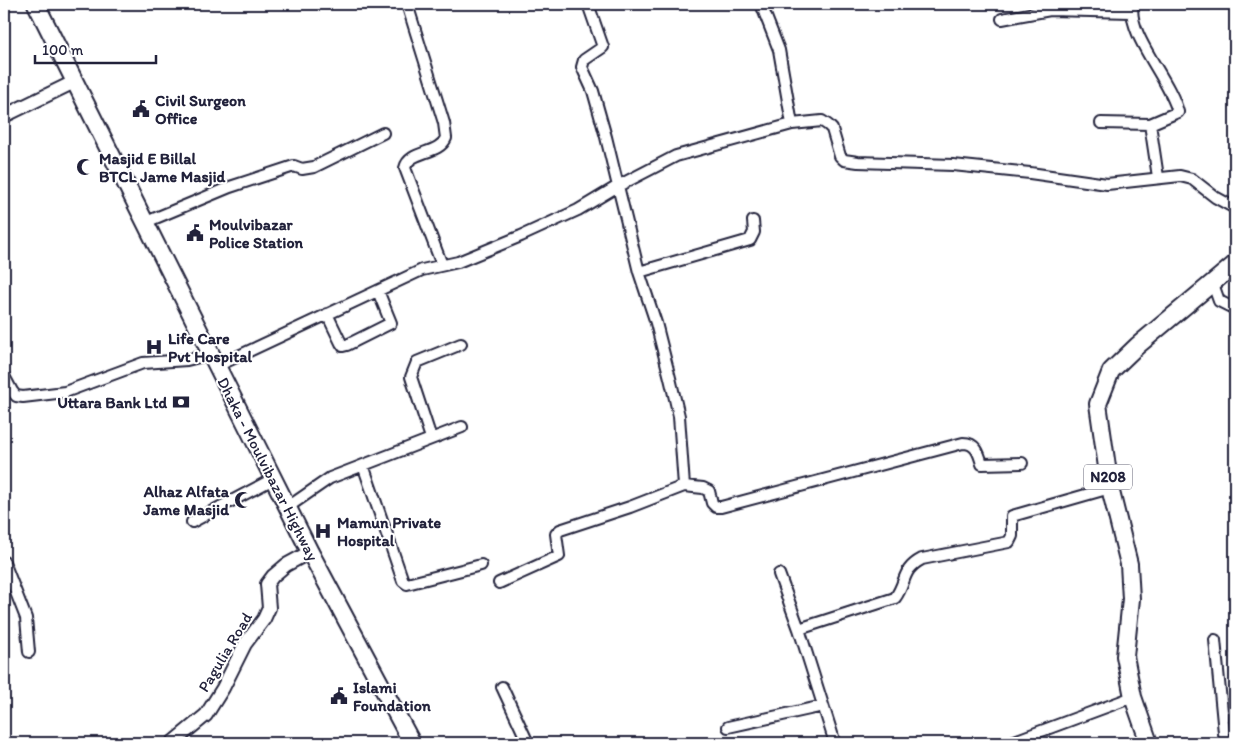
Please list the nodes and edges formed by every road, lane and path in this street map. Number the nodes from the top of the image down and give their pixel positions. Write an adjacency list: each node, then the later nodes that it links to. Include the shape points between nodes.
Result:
1 (36, 4): 7 (highway, Dhaka - Moulvibazar Highway)
2 (407, 4): 18 (street, via 446,138 441,146 410,160 405,168)
3 (588, 4): 14 (street, via 602,47 584,60 582,67 593,91)
4 (761, 4): 10 (street, via 779,50)
5 (1132, 8): 6 (street, via 1050,10); 11 (street, via 1132,21 1178,112)
6 (1002, 19)
7 (74, 82): 8 (street); 17 (highway, Dhaka - Moulvibazar Highway)
8 (4, 116)
9 (1101, 123): 11 (street)
10 (792, 124): 13 (street, via 822,122 832,129 844,160 954,165 1107,184); 14 (street, via 676,156)
11 (1150, 124): 13 (street)
12 (383, 133): 17 (street, via 314,167 302,169 294,166 230,187)
13 (1158, 177): 15 (street, via 1192,179)
14 (618, 186): 18 (street, via 578,210 521,236 458,262); 20 (street)
15 (1235, 208)
16 (753, 221): 20 (street, via 754,232 750,240)
17 (146, 222): 26 (highway, Dhaka - Moulvibazar Highway)
18 (442, 264): 22 (street)
19 (1235, 264): 21 (highway, N208)
20 (639, 272): 33 (street, via 656,323 679,416)
21 (1212, 284): 23 (street, via 1219,301); 34 (highway, N208, via 1111,371 1098,404)
22 (378, 291): 24 (street); 24 (street, via 391,323 346,345 343,346)
23 (1235, 309)
24 (327, 314): 26 (street)
25 (461, 344): 29 (street, via 417,362 413,368 411,377)
26 (214, 360): 27 (street, via 144,363 65,392 23,397 16,396); 32 (highway, Dhaka - Moulvibazar Highway)
27 (4, 376)
28 (462, 427): 29 (street)
29 (431, 438): 31 (street)
30 (1022, 463): 33 (street, via 982,464 976,448 963,443 721,507 712,503 709,491)
31 (363, 465): 35 (street, via 330,478); 39 (street, via 403,581 407,584)
32 (274, 479): 35 (highway, Dhaka - Moulvibazar Highway); 36 (street)
33 (684, 486): 41 (street, via 560,530 556,534 559,556)
34 (1110, 488): 42 (street, via 1012,516 1009,542 922,559 906,572 901,590 894,598); 46 (highway, N208, via 1129,564 1131,600 1125,656)
35 (288, 507): 37 (highway, Dhaka - Moulvibazar Highway)
36 (192, 522)
37 (310, 552): 49 (street, Pagulia Road, via 286,565 267,584 268,608 264,618 245,644 223,688 206,714); 50 (highway, Dhaka - Moulvibazar Highway)
38 (4, 562): 44 (street, via 26,618)
39 (481, 565)
40 (779, 574): 42 (street)
41 (499, 583)
42 (799, 629): 47 (street)
43 (1215, 640): 55 (street)
44 (28, 652)
45 (502, 687): 51 (street)
46 (1133, 697): 53 (street); 54 (highway, N208)
47 (824, 706): 48 (street); 52 (street)
48 (728, 727)
49 (172, 743)
50 (412, 743)
51 (528, 743)
52 (835, 743)
53 (1009, 743)
54 (1149, 743)
55 (1225, 743)

